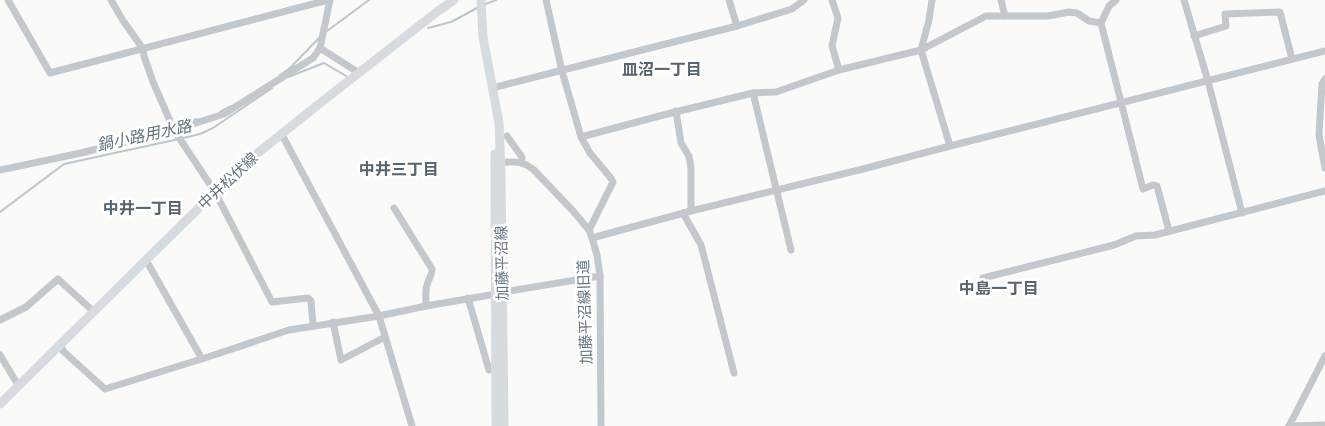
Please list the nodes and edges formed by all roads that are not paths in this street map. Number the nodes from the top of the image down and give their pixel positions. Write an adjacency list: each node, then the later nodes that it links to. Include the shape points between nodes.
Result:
1 (8, 0): 20 (street, via 50,73)
2 (111, 0): 20 (street)
3 (329, 0): 14 (street); 19 (street)
4 (454, 0): 26 (main road, 中井松伏線)
5 (481, 0): 29 (main road, 加藤平沼線, via 483,37)
6 (546, 0): 25 (street)
7 (729, 0): 17 (street)
8 (804, 0): 17 (street, via 792,9)
9 (832, 0): 24 (street, via 838,18 832,46)
10 (932, 0): 21 (street)
11 (1001, 0): 15 (street)
12 (1116, 0): 16 (street, via 1109,6)
13 (1184, 0): 18 (street)
14 (298, 4): 20 (street)
15 (1005, 16): 16 (street, via 1048,16 1069,12); 21 (street, via 986,16)
16 (1101, 23): 31 (street)
17 (737, 26): 25 (street)
18 (1194, 36): 23 (street, via 1226,26 1225,14 1280,12); 28 (street)
19 (320, 48): 26 (street); 33 (street, via 313,58 224,114)
20 (143, 49): 33 (street)
21 (921, 50): 24 (street); 37 (street)
22 (1325, 51): 23 (street)
23 (1292, 59): 28 (street)
24 (839, 70): 30 (street, via 776,92)
25 (562, 71): 29 (street); 36 (street)
26 (359, 73): 34 (main road, 中井松伏線)
27 (1325, 79): 40 (street, via 1319,135)
28 (1208, 81): 31 (street); 47 (street)
29 (492, 88): 38 (main road, 加藤平沼線, via 499,124)
30 (753, 93): 32 (street); 42 (street)
31 (1120, 103): 37 (street); 49 (street, via 1143,189 1157,186)
32 (676, 111): 36 (street); 46 (street, via 681,144 689,156 691,168)
33 (174, 130): 41 (street); 44 (street)
34 (281, 134): 44 (main road, 中井松伏線); 59 (street)
35 (507, 136): 39 (street, via 522,157)
36 (581, 138): 48 (street, via 613,182)
37 (950, 146): 42 (street)
38 (498, 162): 39 (street); 55 (main road, 加藤平沼線)
39 (521, 162): 48 (street, 加藤平沼線旧道, via 534,170)
40 (1325, 168)
41 (0, 170)
42 (777, 189): 46 (street); 51 (street)
43 (1325, 191): 47 (street)
44 (215, 192): 52 (main road, 中井松伏線); 62 (street, via 272,302 308,298)
45 (394, 208): 57 (street, via 432,269 426,289)
46 (687, 212): 50 (street); 69 (street, via 701,245)
47 (1242, 213): 49 (street)
48 (588, 230): 50 (street, 加藤平沼線旧道)
49 (1169, 231): 54 (street, via 1136,236 1114,246)
50 (592, 238): 53 (street, 加藤平沼線旧道)
51 (791, 250)
52 (146, 260): 58 (main road, 中井松伏線); 67 (street)
53 (600, 276): 55 (street); 76 (street, 加藤平沼線旧道)
54 (983, 278)
55 (499, 293): 56 (street); 74 (main road, 加藤平沼線); 75 (main road, 加藤平沼線)
56 (468, 298): 57 (street); 68 (street)
57 (426, 306): 59 (street)
58 (94, 312): 60 (street, via 58,279 26,308); 64 (main road, 中井松伏線)
59 (379, 316): 61 (street); 63 (street)
60 (0, 320)
61 (333, 322): 62 (street); 63 (street, via 341,360)
62 (313, 326): 67 (street, via 289,330)
63 (385, 337): 73 (street)
64 (61, 345): 67 (street, via 105,389); 70 (main road, 中井松伏線)
65 (0, 355): 70 (street)
66 (1325, 356): 77 (street)
67 (202, 359)
68 (489, 370)
69 (734, 373)
70 (18, 386): 71 (main road, 中井松伏線)
71 (0, 404)
72 (1325, 425): 77 (street)
73 (412, 426)
74 (496, 426)
75 (504, 426)
76 (601, 426)
77 (1289, 426)

